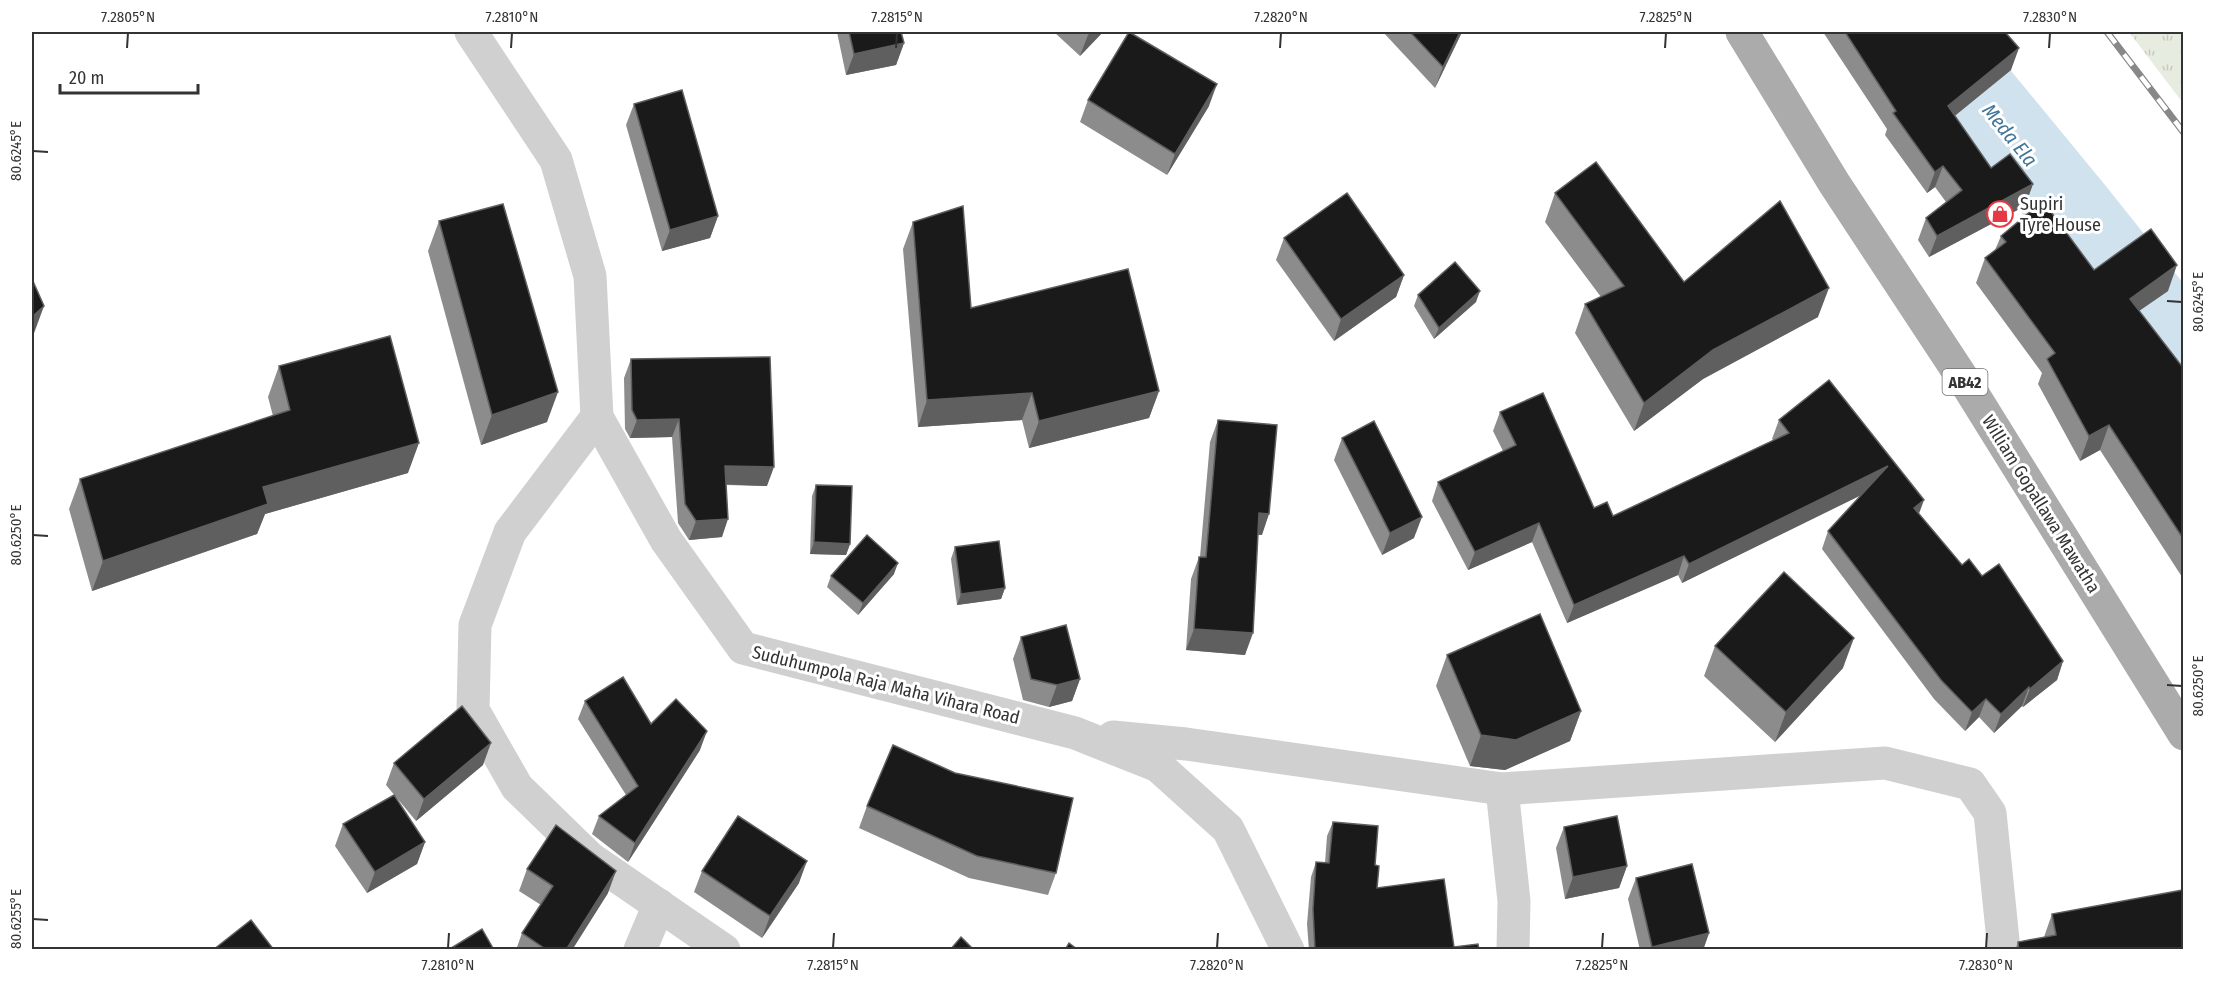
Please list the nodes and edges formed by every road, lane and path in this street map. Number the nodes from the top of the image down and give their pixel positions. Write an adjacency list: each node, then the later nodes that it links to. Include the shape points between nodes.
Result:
1 (471, 32): 3 (street, Suduhumpola Raja Maha Vihara Road, via 556,160 590,276)
2 (1742, 32): 5 (main road, William Gopallawa Mawatha / AB42)
3 (597, 417): 4 (street, Suduhumpola Raja Maha Vihara Road, via 666,540 743,648); 7 (street, via 510,532 476,625 473,710 517,787 590,858)
4 (1075, 733): 6 (street, via 1186,744); 10 (street, Suduhumpola Raja Maha Vihara Road, via 1158,766 1228,829)
5 (2184, 734)
6 (1502, 789): 11 (street, via 1514,902); 12 (street, via 1886,763 1970,784 1990,813)
7 (659, 905): 8 (street); 9 (street)
8 (640, 950)
9 (724, 950)
10 (1288, 950)
11 (1513, 950)
12 (2004, 950)

